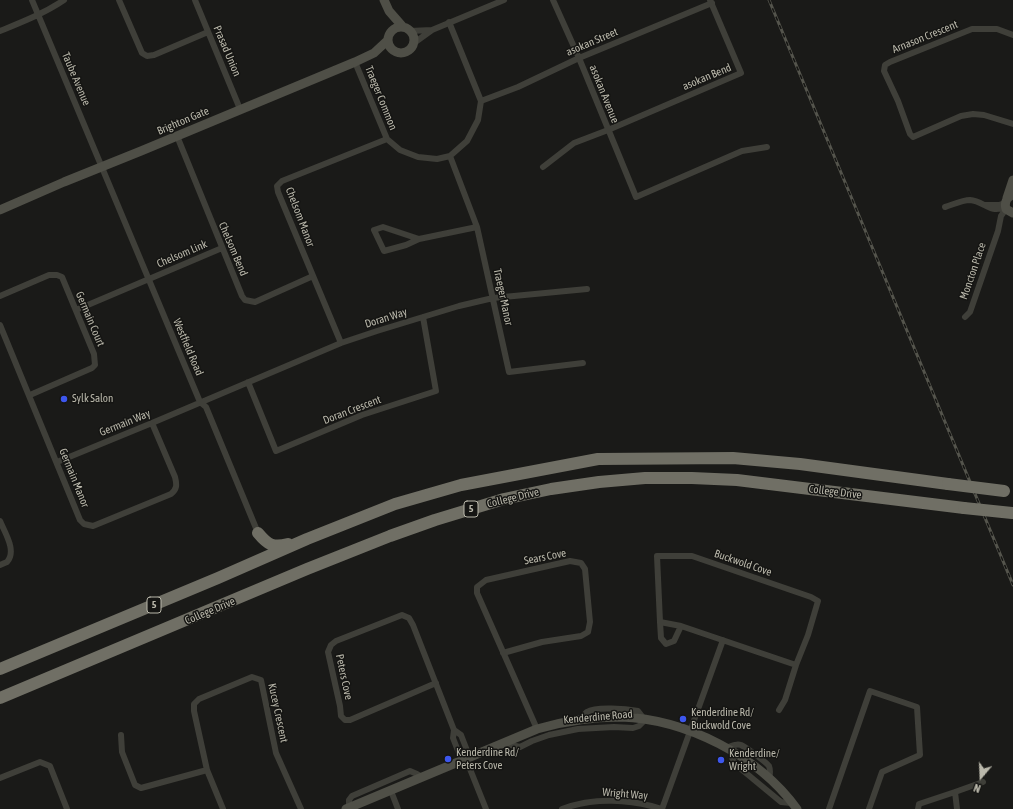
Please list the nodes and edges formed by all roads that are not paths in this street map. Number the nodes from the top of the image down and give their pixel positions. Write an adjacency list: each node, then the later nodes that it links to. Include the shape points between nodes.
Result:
1 (32, 0): 10 (street, Taube Avenue)
2 (64, 0): 10 (street)
3 (119, 0): 15 (street, via 142,53 147,56)
4 (195, 0): 15 (street, Prasad Union)
5 (384, 0): 9 (street)
6 (504, 0): 11 (street)
7 (553, 0): 21 (street, asokan Avenue)
8 (711, 1): 21 (street, asokan Street); 26 (street, asokan Bend, via 741,73)
9 (389, 11): 12 (street); 17 (street)
10 (38, 14): 14 (street); 31 (street, Taube Avenue)
11 (450, 22): 13 (street); 23 (street)
12 (407, 29): 13 (street); 17 (street, via 394,29); 18 (street)
13 (432, 30): 18 (street)
14 (0, 31)
15 (208, 32): 24 (street, Prasad Union)
16 (1013, 35): 25 (street, Arnason Crescent, via 997,29 972,29 890,62 885,65 884,71 913,137 961,116 973,114)
17 (390, 36): 19 (street, via 391,48); 20 (street, Brighton Gate)
18 (414, 42): 19 (street, via 407,52)
19 (394, 51): 20 (street, Brighton Gate)
20 (374, 52): 22 (street, Brighton Gate)
21 (579, 58): 23 (street, asokan Street, via 518,87); 26 (street, asokan Avenue)
22 (355, 62): 24 (street, Brighton Gate); 28 (street, Traeger Common)
23 (481, 101): 30 (street, via 478,120 467,141)
24 (240, 109): 27 (street, Brighton Gate)
25 (1013, 124)
26 (608, 130): 29 (street, asokan Avenue, via 636,196 742,151); 32 (street, via 574,143)
27 (176, 136): 31 (street, Brighton Gate); 39 (street, Chelsom Bend)
28 (387, 138): 30 (street, Traeger Common, via 400,150 418,157 437,159); 40 (street, Chelsom Manor, via 282,182 278,186 278,192)
29 (767, 147)
30 (450, 156): 37 (street, Traeger Manor)
31 (102, 166): 36 (street, Brighton Gate); 41 (street, Westfield Road)
32 (543, 167)
33 (1013, 180): 34 (street)
34 (1009, 205): 35 (street, via 985,205 964,200); 47 (street, Moncton Place, via 1001,216 970,312)
35 (945, 207)
36 (0, 210)
37 (477, 227): 38 (street); 44 (street, Traeger Manor)
38 (418, 239): 38 (street, via 383,227 374,230 384,250)
39 (222, 248): 40 (street, Chelsom Bend, via 242,296 250,302); 41 (street, Chelsom Link)
40 (313, 276): 49 (street, Chelsom Manor)
41 (149, 279): 45 (street, Chelsom Link); 53 (street, Westfield Road)
42 (587, 289): 44 (street, Doran Way)
43 (0, 296): 45 (street, Germain Court, via 49,275 57,275 62,277)
44 (494, 298): 46 (street, Doran Way); 50 (street, Traeger Manor, via 509,372)
45 (76, 310): 52 (street, Germain Court, via 94,354 95,364 86,372)
46 (422, 317): 49 (street, Doran Way); 51 (street, Doran Crescent, via 436,391 362,415 276,451)
47 (965, 317)
48 (0, 325): 52 (street, Germain Manor)
49 (341, 343): 51 (street, Doran Way)
50 (583, 363)
51 (248, 382): 53 (street, Doran Way)
52 (30, 395): 55 (street, Germain Manor)
53 (200, 402): 54 (street, Germain Way); 59 (street, Westfield Road, via 206,407)
54 (152, 423): 55 (street, Germain Way); 55 (street, Germain Manor, via 175,477 177,487 171,494 93,526 84,524 80,520)
55 (57, 462)
56 (1009, 491): 60 (highway, College Drive / 5, bridge, via 733,458 598,459 461,485 395,504)
57 (1013, 514): 69 (highway, College Drive / 5, bridge, via 737,480 646,478 552,489 504,499 390,536)
58 (0, 521): 61 (street, via 11,555 7,562)
59 (258, 533): 60 (highway, via 267,543 274,546)
60 (307, 539): 67 (highway, College Drive / 5)
61 (0, 565)
62 (660, 622): 63 (street); 63 (street, Buckwold Cove, via 661,638 666,644 674,641); 66 (street, Buckwold Cove, via 657,556 692,556 818,601)
63 (681, 626): 64 (street)
64 (722, 640): 66 (street); 73 (street)
65 (503, 653): 65 (street, Sears Cove, via 477,593 477,587 486,580 570,561 581,563 585,570 590,622 588,632 581,636 542,642); 72 (street, Sears Cove)
66 (796, 665): 70 (street, Buckwold Cove, via 785,700)
67 (0, 669)
68 (436, 683): 68 (street, Peters Cove, via 413,624 409,618 402,615 336,641 328,652 341,716 345,720); 77 (street, Peters Cove, via 454,730 453,738 460,756)
69 (3, 697)
70 (779, 710)
71 (645, 720): 72 (street, Kenderdine Road, via 622,717 582,719); 73 (street, Kenderdine Road); 75 (street, Kenderdine Road, via 633,728 578,729 549,735 520,746)
72 (537, 729): 75 (street, Kenderdine Road)
73 (689, 731): 76 (street, Kenderdine Road); 94 (street)
74 (121, 735): 78 (street, via 122,752 135,785 141,788)
75 (506, 742): 77 (street, Kenderdine Road)
76 (729, 750): 84 (street, Kenderdine Road, via 769,779); 84 (street, Kenderdine Road, via 735,764 781,802)
77 (466, 759): 79 (street, Kenderdine Road); 92 (street)
78 (207, 770): 89 (street, Kucey Crescent); 90 (street, Kucey Crescent, via 194,704 199,699 252,677 261,680 276,753)
79 (422, 777): 82 (street, Kenderdine Road); 86 (street, Kenderdine Road, via 410,771 352,796)
80 (0, 778): 88 (street, via 40,762 50,766)
81 (983, 782): 83 (street)
82 (390, 791): 86 (street, Kenderdine Road); 91 (street)
83 (955, 792): 97 (street, via 919,804); 98 (street)
84 (794, 806)
85 (576, 807): 87 (street, Wright Way, via 596,801 615,801); 93 (street, Wright Way)
86 (347, 808)
87 (655, 808): 94 (street, Wright Way)
88 (67, 809)
89 (223, 809)
90 (301, 809)
91 (398, 809)
92 (486, 809)
93 (564, 809)
94 (662, 809)
95 (829, 809): 96 (street, via 870,691 917,707 920,755 882,772)
96 (868, 809)
97 (918, 809)
98 (956, 809)

